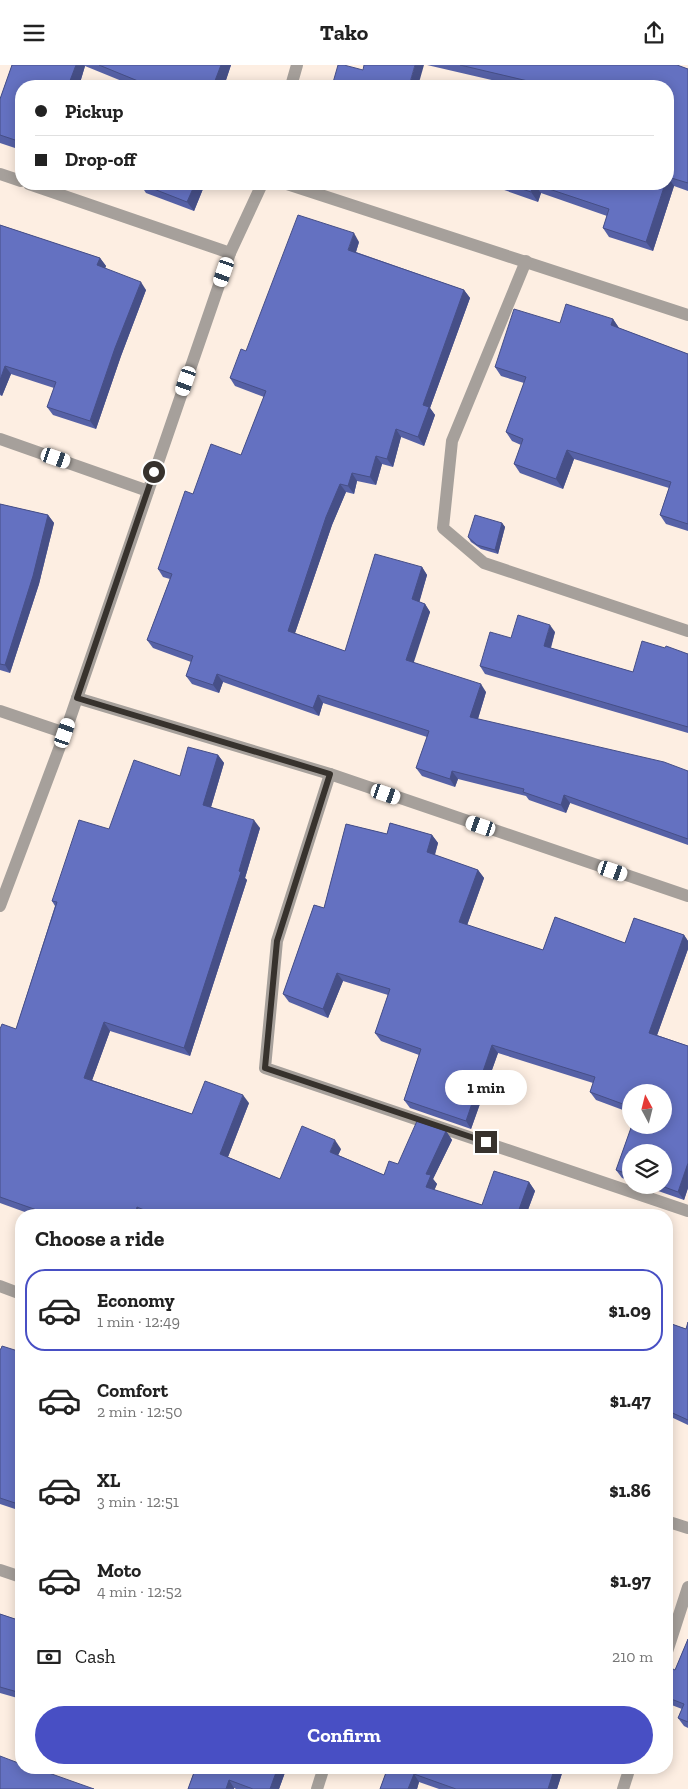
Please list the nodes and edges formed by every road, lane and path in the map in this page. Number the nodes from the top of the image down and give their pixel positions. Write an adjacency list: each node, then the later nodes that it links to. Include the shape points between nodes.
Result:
1 (297, 65): 2 (street)
2 (293, 80)
3 (0, 174): 4 (street)
4 (15, 179)
5 (46, 190): 8 (street)
6 (259, 190): 8 (street)
7 (306, 190): 9 (street)
8 (230, 253): 12 (street)
9 (526, 261): 10 (street); 13 (street, via 452,441 443,528 484,563)
10 (688, 315)
11 (0, 439): 12 (street)
12 (148, 491): 14 (street)
13 (688, 631)
14 (77, 698): 16 (street); 17 (street)
15 (0, 711): 16 (street)
16 (65, 733): 19 (street)
17 (330, 774): 18 (street); 20 (street, via 277,941 265,1068)
18 (688, 897)
19 (0, 906)
20 (688, 1211)
21 (0, 1287): 22 (street)
22 (15, 1292)
23 (673, 1523): 24 (street)
24 (688, 1528)
25 (0, 1570): 26 (street)
26 (15, 1575)
27 (688, 1587): 28 (street)
28 (673, 1633)
29 (322, 1774): 31 (street)
30 (628, 1774): 32 (street)
31 (317, 1789)
32 (623, 1789)

